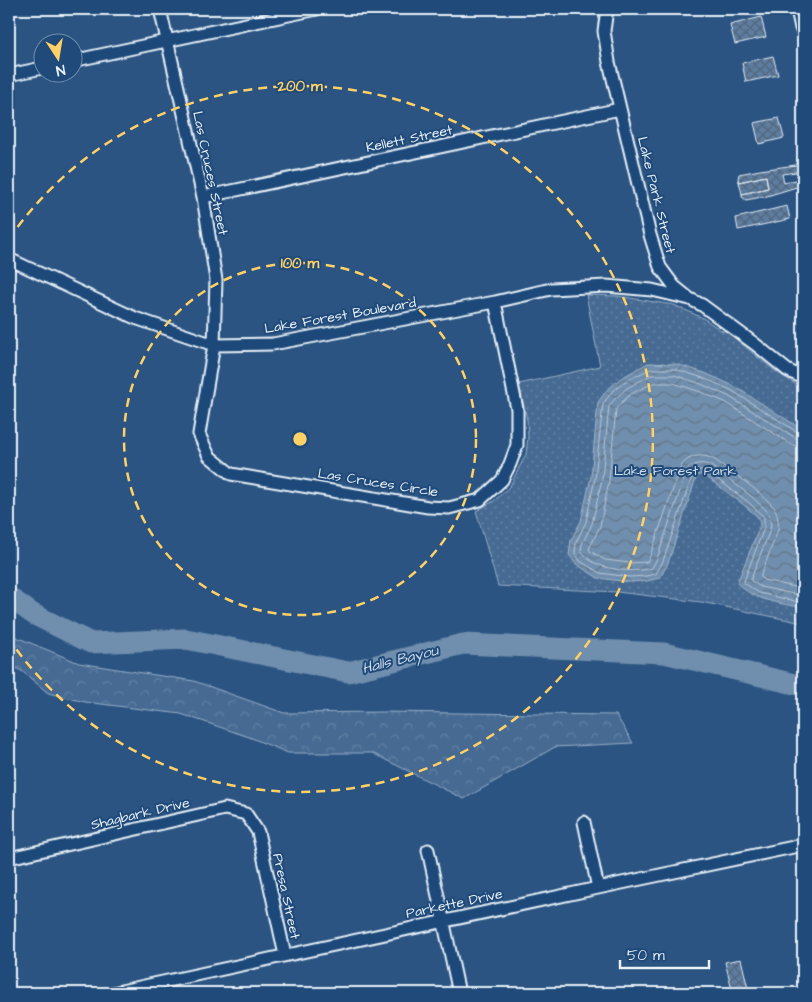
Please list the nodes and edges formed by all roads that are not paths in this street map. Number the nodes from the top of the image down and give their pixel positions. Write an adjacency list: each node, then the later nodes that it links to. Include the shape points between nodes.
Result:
1 (160, 9): 6 (street, Las Cruces Street)
2 (317, 9): 6 (street)
3 (607, 9): 10 (street, Lake Park Street, via 604,31 608,62)
4 (799, 9): 5 (main road)
5 (803, 28)
6 (167, 40): 7 (street); 11 (street, Las Cruces Street)
7 (82, 59)
8 (32, 70): 9 (street)
9 (9, 75)
10 (620, 109): 11 (street, Kellett Street); 13 (street, Lake Park Street, via 660,267 674,286)
11 (203, 197): 15 (street, Las Cruces Street, via 216,280)
12 (9, 259): 15 (street, Lake Forest Boulevard, via 135,318)
13 (690, 299): 14 (street, Lake Forest Boulevard, via 652,290 606,286 551,288); 16 (street, Lake Park Street, via 756,344 787,370)
14 (495, 302): 15 (street, Lake Forest Boulevard, via 273,344); 15 (street, Las Cruces Circle, via 517,409 516,445 502,480 480,500 449,508 231,474 209,456 199,434)
15 (214, 345)
16 (803, 378)
17 (584, 822): 22 (street)
18 (260, 842): 21 (street, Shagbark Drive, via 258,832 246,814 226,809); 24 (street, Presa Street)
19 (803, 845): 22 (street, Parkette Drive)
20 (428, 850): 23 (street)
21 (9, 858)
22 (598, 888): 23 (street, Parkette Drive)
23 (444, 921): 24 (street, Parkette Drive); 26 (street)
24 (285, 955): 25 (street, Parkette Drive)
25 (112, 993)
26 (459, 993)

